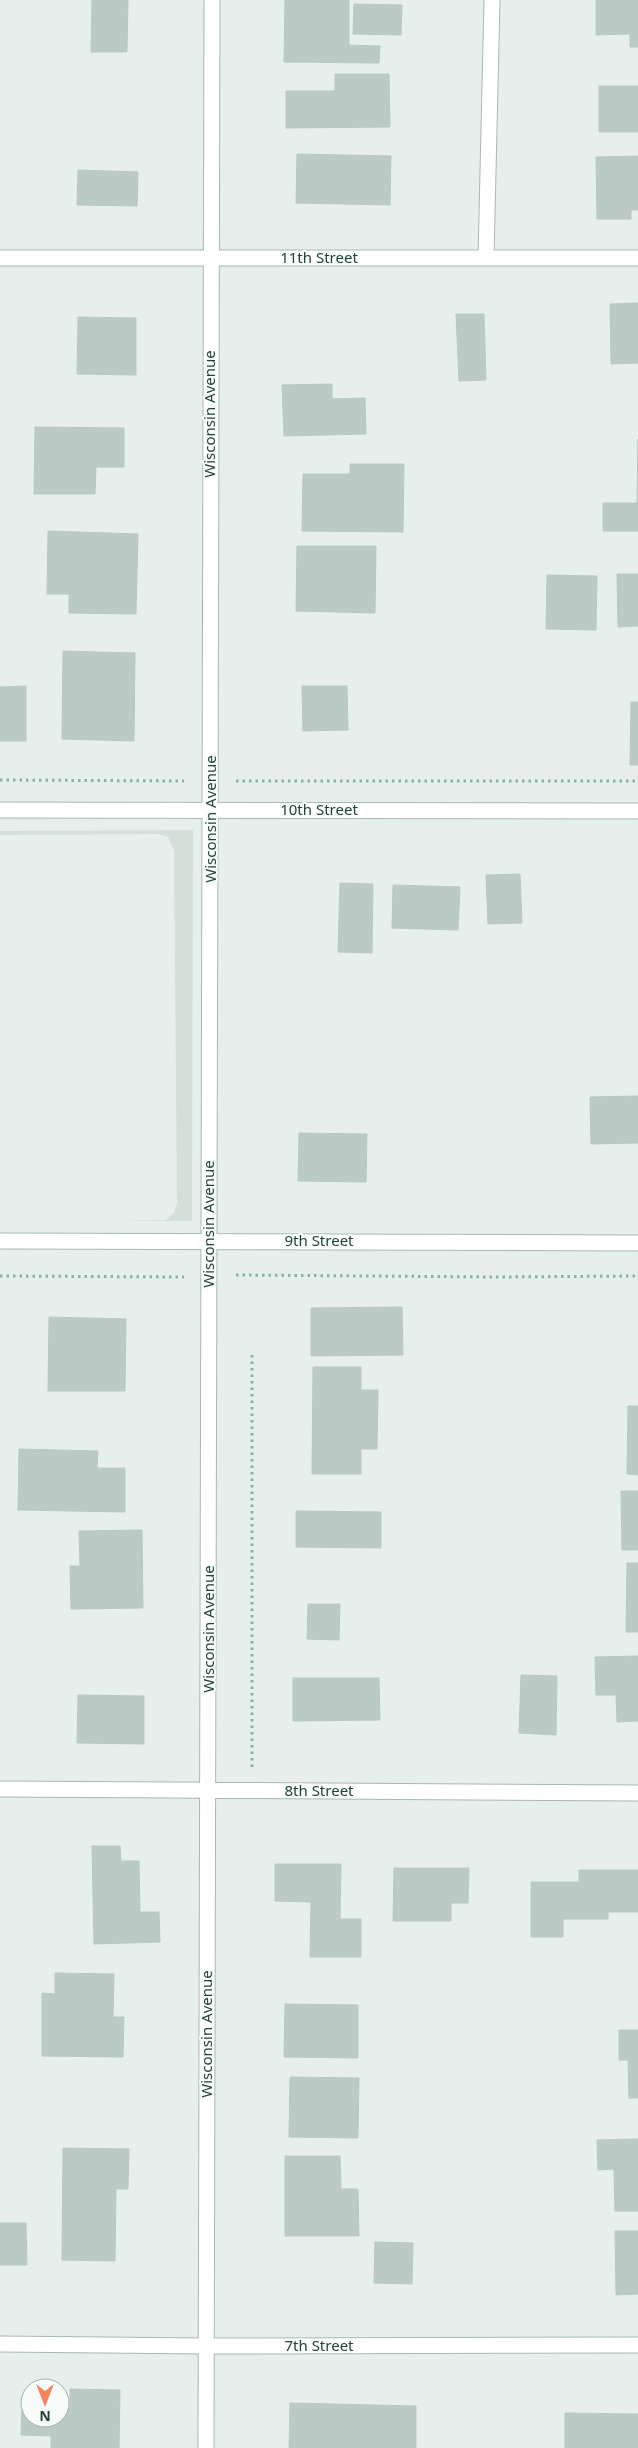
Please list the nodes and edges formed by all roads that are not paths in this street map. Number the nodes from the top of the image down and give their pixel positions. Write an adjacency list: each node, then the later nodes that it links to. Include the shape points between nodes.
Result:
1 (212, 0): 4 (street, Wisconsin Avenue)
2 (492, 0): 5 (street)
3 (0, 258): 4 (street, 11th Street)
4 (210, 258): 5 (street, 11th Street); 8 (street, Wisconsin Avenue)
5 (486, 258): 6 (street, 11th Street)
6 (638, 258)
7 (0, 810): 8 (street, 10th Street)
8 (211, 810): 9 (street, 10th Street); 11 (street, Wisconsin Avenue)
9 (638, 811)
10 (0, 1241): 11 (street, 9th Street)
11 (209, 1241): 12 (street, 9th Street); 14 (street, Wisconsin Avenue)
12 (638, 1242)
13 (0, 1789): 14 (street, 8th Street)
14 (209, 1791): 15 (street, 8th Street); 18 (street, Wisconsin Avenue)
15 (638, 1793)
16 (0, 2344): 18 (street, 7th Street)
17 (638, 2345): 18 (street, 7th Street)
18 (205, 2346): 19 (street, Wisconsin Avenue)
19 (206, 2448)

